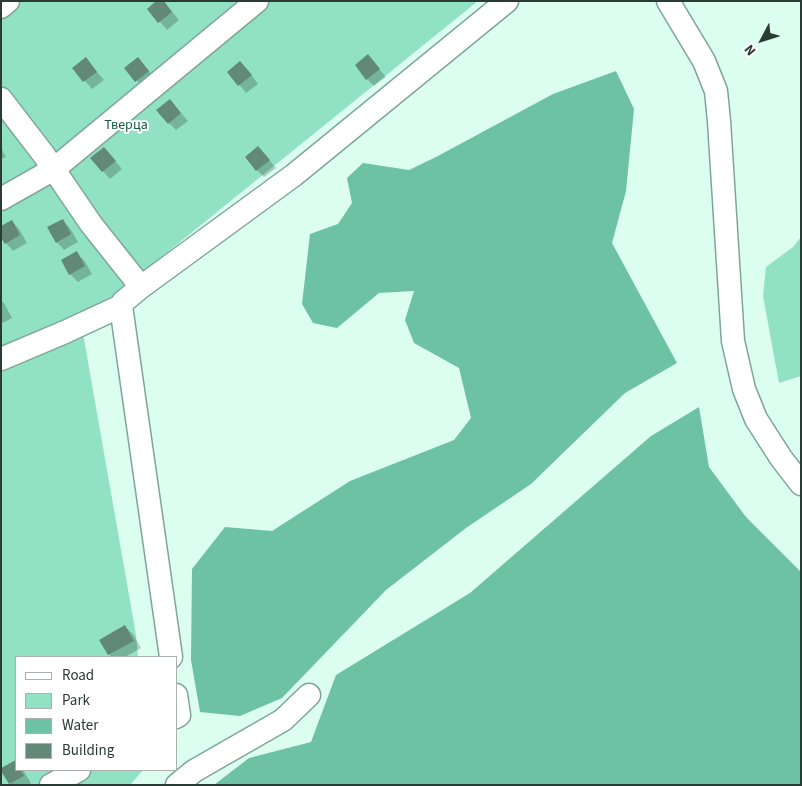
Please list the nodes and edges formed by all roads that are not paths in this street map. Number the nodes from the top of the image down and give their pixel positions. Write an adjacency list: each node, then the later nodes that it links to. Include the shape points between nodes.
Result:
1 (8, 1): 5 (street)
2 (257, 1): 7 (street)
3 (507, 1): 9 (street, via 294,174)
4 (668, 1): 12 (street, via 704,60 716,90 733,341 744,389 756,419)
5 (1, 7)
6 (1, 99): 7 (street)
7 (54, 169): 8 (street); 9 (street, via 91,224)
8 (1, 199)
9 (141, 287): 10 (street)
10 (121, 306): 11 (street); 13 (street)
11 (1, 359)
12 (801, 484)
13 (171, 656)
14 (309, 695): 17 (street, via 283,720 194,771)
15 (76, 771): 16 (street)
16 (51, 785)
17 (177, 785)

